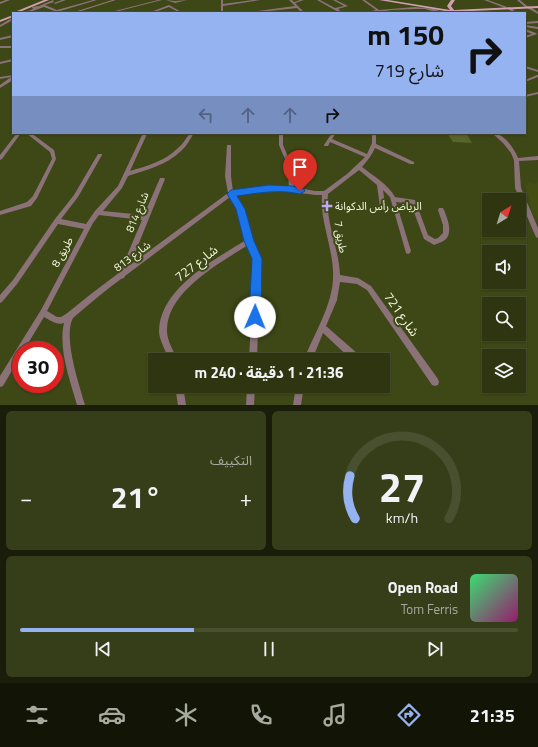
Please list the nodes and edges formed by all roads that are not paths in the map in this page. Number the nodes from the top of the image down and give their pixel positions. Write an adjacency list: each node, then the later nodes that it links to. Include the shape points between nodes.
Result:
1 (9, 0): 21 (street)
2 (46, 0): 36 (main road)
3 (65, 0): 19 (street)
4 (96, 0): 30 (street)
5 (115, 0): 38 (street)
6 (161, 0): 39 (street)
7 (167, 0): 8 (street)
8 (186, 0)
9 (222, 0): 23 (street)
10 (259, 0): 23 (street)
11 (303, 0): 20 (street)
12 (318, 0): 31 (street)
13 (334, 0): 31 (street, via 347,6)
14 (363, 0): 35 (street)
15 (381, 0): 26 (main road)
16 (388, 0): 33 (main road)
17 (485, 0): 29 (street)
18 (518, 0): 27 (street)
19 (53, 1): 22 (main road); 30 (street)
20 (291, 1): 25 (street)
21 (0, 3)
22 (41, 5): 30 (street, via 57,11); 37 (street); 37 (main road)
23 (222, 5): 41 (street)
24 (538, 6): 27 (main road)
25 (296, 7): 42 (street); 43 (street)
26 (425, 7): 32 (main road); 33 (main road)
27 (527, 7): 29 (main road); 48 (street)
28 (452, 8): 29 (main road); 33 (main road); 46 (street)
29 (508, 8): 47 (street)
30 (64, 9)
31 (336, 9): 44 (street)
32 (420, 9): 33 (street); 35 (street)
33 (436, 9): 45 (street)
34 (178, 11): 40 (street, via 169,6)
35 (378, 11)
36 (18, 12)
37 (27, 12)
38 (75, 12)
39 (112, 12)
40 (152, 12)
41 (222, 12)
42 (253, 12)
43 (303, 12)
44 (340, 12)
45 (440, 12)
46 (465, 12)
47 (514, 12)
48 (538, 13)
49 (12, 14): 50 (main road)
50 (0, 19)
51 (12, 20): 56 (street)
52 (526, 20): 55 (street)
53 (538, 22): 55 (street)
54 (526, 23): 55 (street)
55 (530, 25): 57 (street); 58 (street)
56 (0, 26)
57 (526, 26)
58 (538, 28)
59 (526, 30): 61 (street, via 535,34)
60 (12, 36): 62 (street)
61 (526, 37)
62 (0, 39)
63 (0, 47): 64 (street)
64 (12, 47)
65 (12, 60): 66 (street)
66 (0, 63)
67 (526, 67): 68 (street)
68 (538, 71)
69 (538, 76): 73 (street)
70 (12, 77): 71 (street)
71 (0, 78)
72 (12, 78): 74 (street)
73 (526, 81)
74 (0, 87)
75 (538, 93): 76 (street)
76 (526, 96)
77 (18, 134): 91 (street)
78 (29, 134): 105 (street, via 52,151 54,159 29,204)
79 (145, 134): 96 (street, طريق 8)
80 (191, 134): 96 (street, via 173,156)
81 (281, 134): 99 (street, via 281,146 289,164)
82 (333, 134): 85 (street)
83 (374, 134): 87 (street)
84 (495, 134): 93 (street, via 510,148)
85 (329, 140): 86 (street); 90 (street)
86 (326, 145)
87 (373, 145): 90 (street); 94 (street)
88 (229, 146): 101 (street, via 228,176)
89 (100, 155): 108 (street, via 76,196)
90 (367, 156): 95 (street)
91 (0, 158)
92 (538, 158): 93 (street)
93 (516, 160): 110 (street, via 518,188)
94 (412, 163)
95 (359, 167): 98 (street); 100 (street)
96 (127, 174): 106 (street, طريق 8, via 115,194)
97 (162, 179): 107 (street, شارع 814)
98 (380, 184): 102 (street); 103 (street)
99 (292, 189): 100 (street); 101 (street, via 269,188)
100 (325, 193): 114 (street, 7 طريق, via 324,206)
101 (231, 194): 111 (street, via 244,218); 113 (street, شارع 813)
102 (393, 198): 104 (street, via 413,202 426,237 434,242 445,236 446,227); 112 (street)
103 (382, 205)
104 (441, 210)
105 (0, 213)
106 (97, 213): 107 (street); 109 (street, طريق 8)
107 (146, 218): 113 (street, شارع 814)
108 (57, 221): 109 (street); 115 (street)
109 (87, 227): 116 (street, طريق 8)
110 (538, 235)
111 (249, 241): 119 (street, شارع 727, via 202,273 172,302 164,321 163,332); 120 (street, via 257,259)
112 (408, 251)
113 (122, 276): 117 (street, شارع 813)
114 (337, 278): 118 (street, 7 طريق, via 336,291); 123 (street, شارع 721, via 358,281 369,288)
115 (0, 300)
116 (43, 312): 117 (street, via 61,321); 124 (street, طريق 8)
117 (69, 317): 128 (street, via 66,342)
118 (322, 327): 121 (street, 7 طريق); 122 (street)
119 (170, 353)
120 (253, 353)
121 (311, 353)
122 (351, 353)
123 (435, 382)
124 (0, 383)
125 (180, 393): 129 (street)
126 (251, 393): 130 (street)
127 (299, 393): 131 (street)
128 (81, 405)
129 (182, 405)
130 (250, 405)
131 (297, 405)

